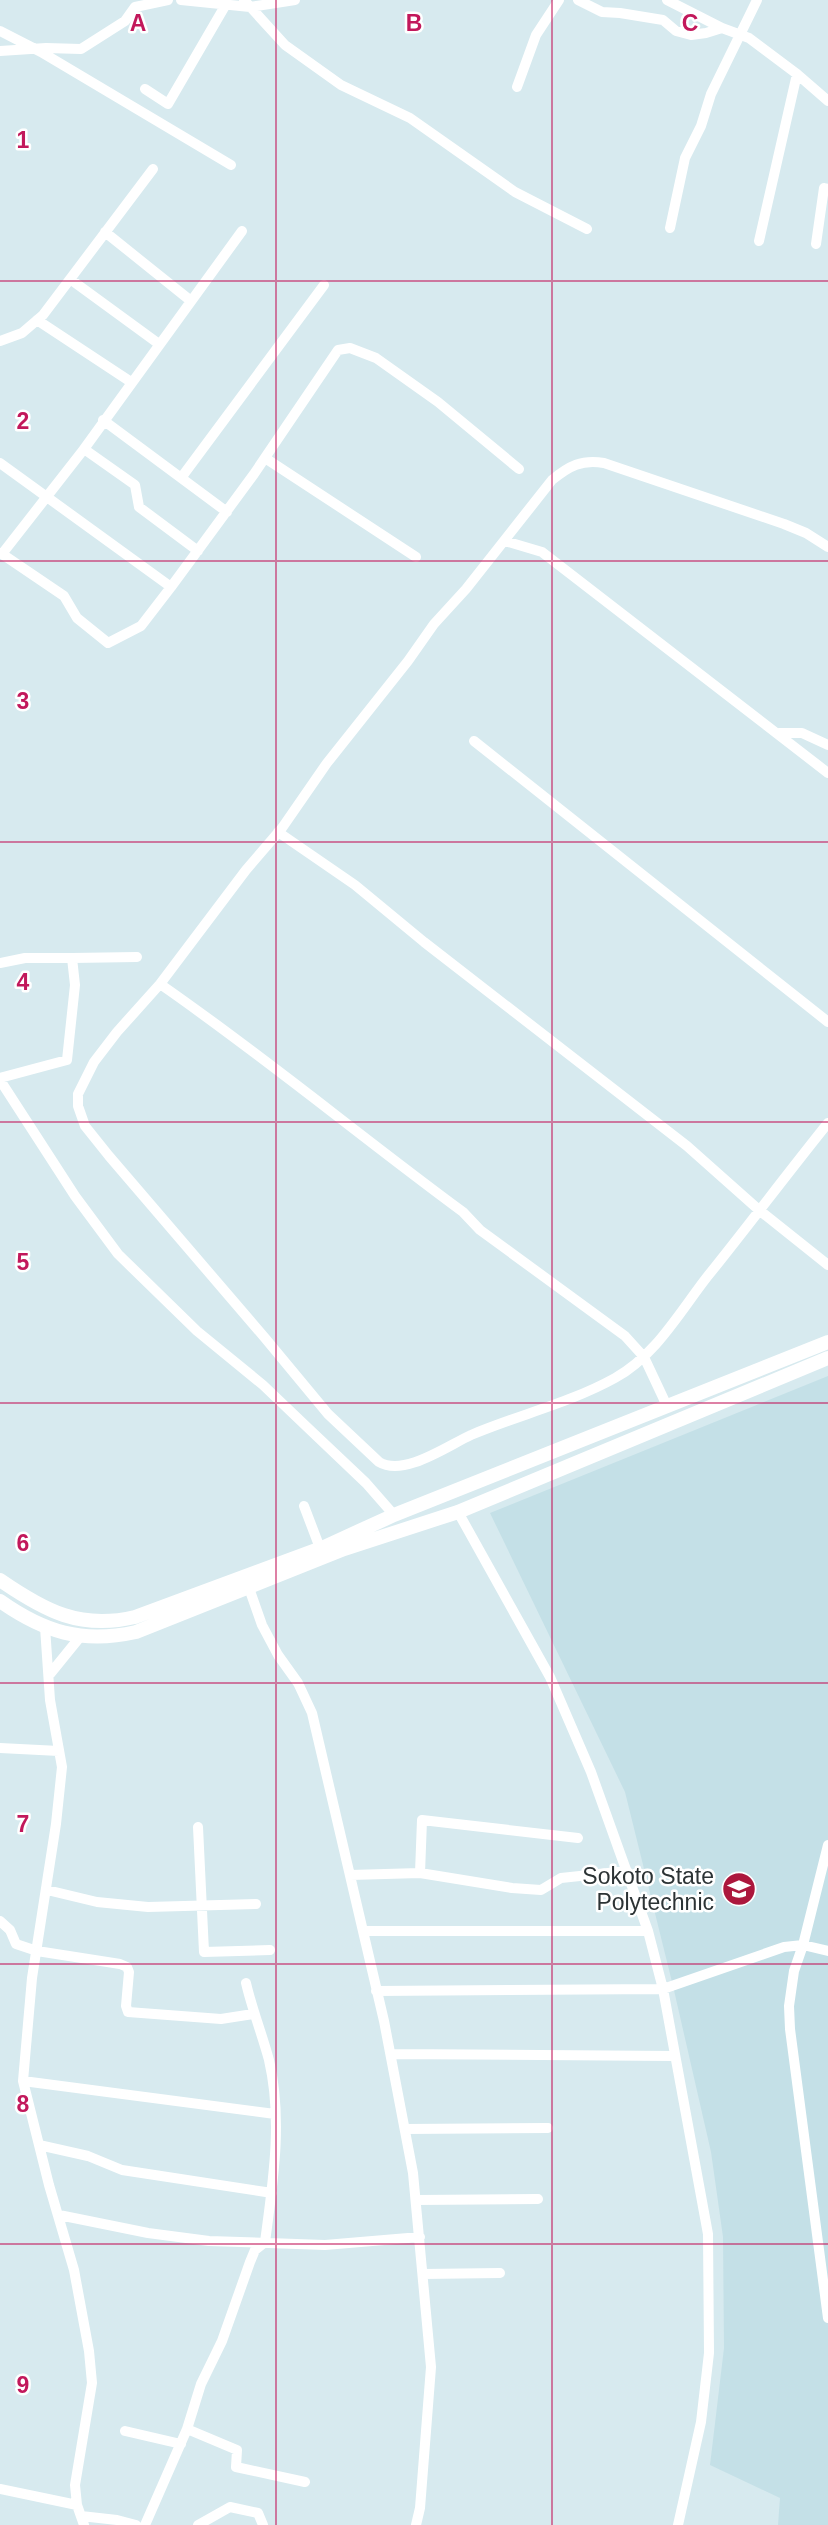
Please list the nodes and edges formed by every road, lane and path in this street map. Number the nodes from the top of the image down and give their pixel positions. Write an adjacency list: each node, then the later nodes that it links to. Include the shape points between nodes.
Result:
1 (167, 0): 13 (street, via 135,7 125,21 81,49)
2 (181, 0): 9 (street)
3 (295, 0): 8 (street)
4 (559, 0): 16 (street, via 536,35)
5 (578, 0): 10 (street, via 602,12 663,20 676,31 691,35)
6 (667, 0): 10 (street)
7 (757, 0): 12 (street)
8 (247, 4): 9 (street); 23 (street, via 285,45 341,85 410,118 515,192)
9 (225, 6): 17 (street, via 168,104)
10 (722, 28): 12 (street)
11 (0, 31): 13 (street)
12 (740, 35): 15 (street); 22 (street, via 685,158)
13 (33, 48): 14 (street); 19 (street)
14 (0, 51)
15 (797, 74): 18 (street); 26 (street)
16 (517, 87)
17 (145, 89)
18 (828, 102)
19 (231, 165)
20 (153, 169): 25 (street)
21 (828, 188): 27 (street, via 824,188)
22 (670, 228)
23 (587, 229)
24 (242, 231): 30 (street)
25 (105, 232): 28 (street); 30 (street)
26 (759, 241)
27 (816, 244)
28 (70, 279): 31 (street); 33 (street)
29 (324, 285): 40 (street)
30 (191, 301): 33 (street)
31 (37, 320): 32 (street); 34 (street)
32 (0, 341)
33 (159, 344): 34 (street)
34 (131, 382): 35 (street)
35 (103, 420): 36 (street); 40 (street)
36 (84, 449): 41 (street); 45 (street, via 135,485 139,507)
37 (265, 458): 39 (street, via 344,348 376,358); 42 (street); 47 (street)
38 (0, 463): 41 (street)
39 (519, 469)
40 (181, 478): 42 (street)
41 (48, 496): 46 (street); 48 (street)
42 (227, 512): 45 (street)
43 (505, 541): 44 (street, via 552,480 583,461 594,461 784,524); 49 (street, via 542,552); 53 (street, via 434,624)
44 (828, 547)
45 (198, 551): 48 (street)
46 (1, 553): 48 (street, via 64,596 77,618 108,643 141,626)
47 (416, 557)
48 (171, 587)
49 (779, 733): 51 (street, via 802,733); 52 (street)
50 (474, 741): 58 (street)
51 (828, 745)
52 (828, 773)
53 (278, 832): 57 (street); 61 (street, via 355,885 666,1129)
54 (137, 957): 55 (street)
55 (72, 958): 56 (street); 59 (street, via 75,985 67,1060)
56 (0, 963)
57 (160, 984): 64 (street, via 230,1032 463,1212 480,1230 625,1336); 64 (street, via 117,1032 82,1082 78,1105 85,1126 328,1414 379,1462 393,1467 419,1461 615,1378)
58 (828, 1022)
59 (0, 1079): 69 (street, via 117,1254 197,1331 272,1394)
60 (828, 1123): 61 (street)
61 (759, 1210): 62 (street); 64 (street)
62 (828, 1265)
63 (828, 1342): 66 (street)
64 (644, 1357): 66 (street)
65 (828, 1358): 68 (street)
66 (667, 1406): 69 (street)
67 (304, 1506): 70 (street)
68 (458, 1512): 72 (street, via 344,1549); 82 (street, via 550,1677)
69 (394, 1515): 70 (street)
70 (320, 1548): 71 (street, via 157,1611 106,1623 60,1615)
71 (0, 1580)
72 (249, 1588): 75 (street, via 136,1632); 84 (street, via 262,1625 312,1713)
73 (0, 1601): 74 (street)
74 (45, 1627): 75 (street); 76 (street)
75 (80, 1637): 76 (street)
76 (50, 1674): 78 (street)
77 (0, 1748): 78 (street)
78 (60, 1751): 85 (street, via 61,1779)
79 (198, 1827): 87 (street)
80 (578, 1838): 83 (street, via 422,1820)
81 (828, 1845): 91 (street)
82 (627, 1871): 83 (street, via 561,1878 541,1889); 90 (street)
83 (420, 1873): 84 (street)
84 (350, 1875): 89 (street)
85 (47, 1890): 87 (street, via 97,1902 148,1907); 93 (street)
86 (256, 1904): 87 (street)
87 (204, 1905): 92 (street, via 204,1952)
88 (0, 1921): 93 (street, via 16,1944)
89 (364, 1931): 90 (street); 97 (street)
90 (648, 1931): 96 (street)
91 (803, 1945): 94 (street); 96 (street, via 784,1947); 114 (street, via 790,1994 790,2029)
92 (270, 1950)
93 (37, 1951): 98 (street, via 127,1967 128,2012 221,2019); 101 (street)
94 (828, 1951)
95 (246, 1983): 98 (street)
96 (663, 1989): 97 (street); 100 (street)
97 (376, 1991): 99 (street)
98 (253, 2014): 102 (street, via 270,2062)
99 (391, 2054): 100 (street); 104 (street)
100 (674, 2056): 126 (street, via 708,2234 709,2327 701,2422)
101 (23, 2081): 102 (street); 105 (street)
102 (275, 2115): 106 (street)
103 (548, 2128): 104 (street)
104 (405, 2129): 108 (street)
105 (39, 2145): 106 (street, via 88,2156 122,2170); 109 (street)
106 (272, 2193): 111 (street)
107 (538, 2199): 108 (street)
108 (416, 2200): 110 (street)
109 (59, 2216): 111 (street, via 209,2241); 120 (street, via 74,2270 92,2383 75,2485)
110 (420, 2237): 111 (street, via 325,2245); 113 (street)
111 (265, 2242): 115 (street, via 255,2250)
112 (500, 2273): 113 (street)
113 (424, 2274): 125 (street, via 430,2367)
114 (828, 2318)
115 (187, 2429): 117 (street); 118 (street, via 237,2451 236,2467)
116 (125, 2431): 117 (street)
117 (181, 2444): 122 (street)
118 (304, 2482)
119 (0, 2489): 120 (street)
120 (81, 2515): 121 (street)
121 (136, 2525)
122 (145, 2525)
123 (198, 2525): 124 (street, via 230,2507 258,2513)
124 (263, 2525)
125 (416, 2525)
126 (678, 2525)

